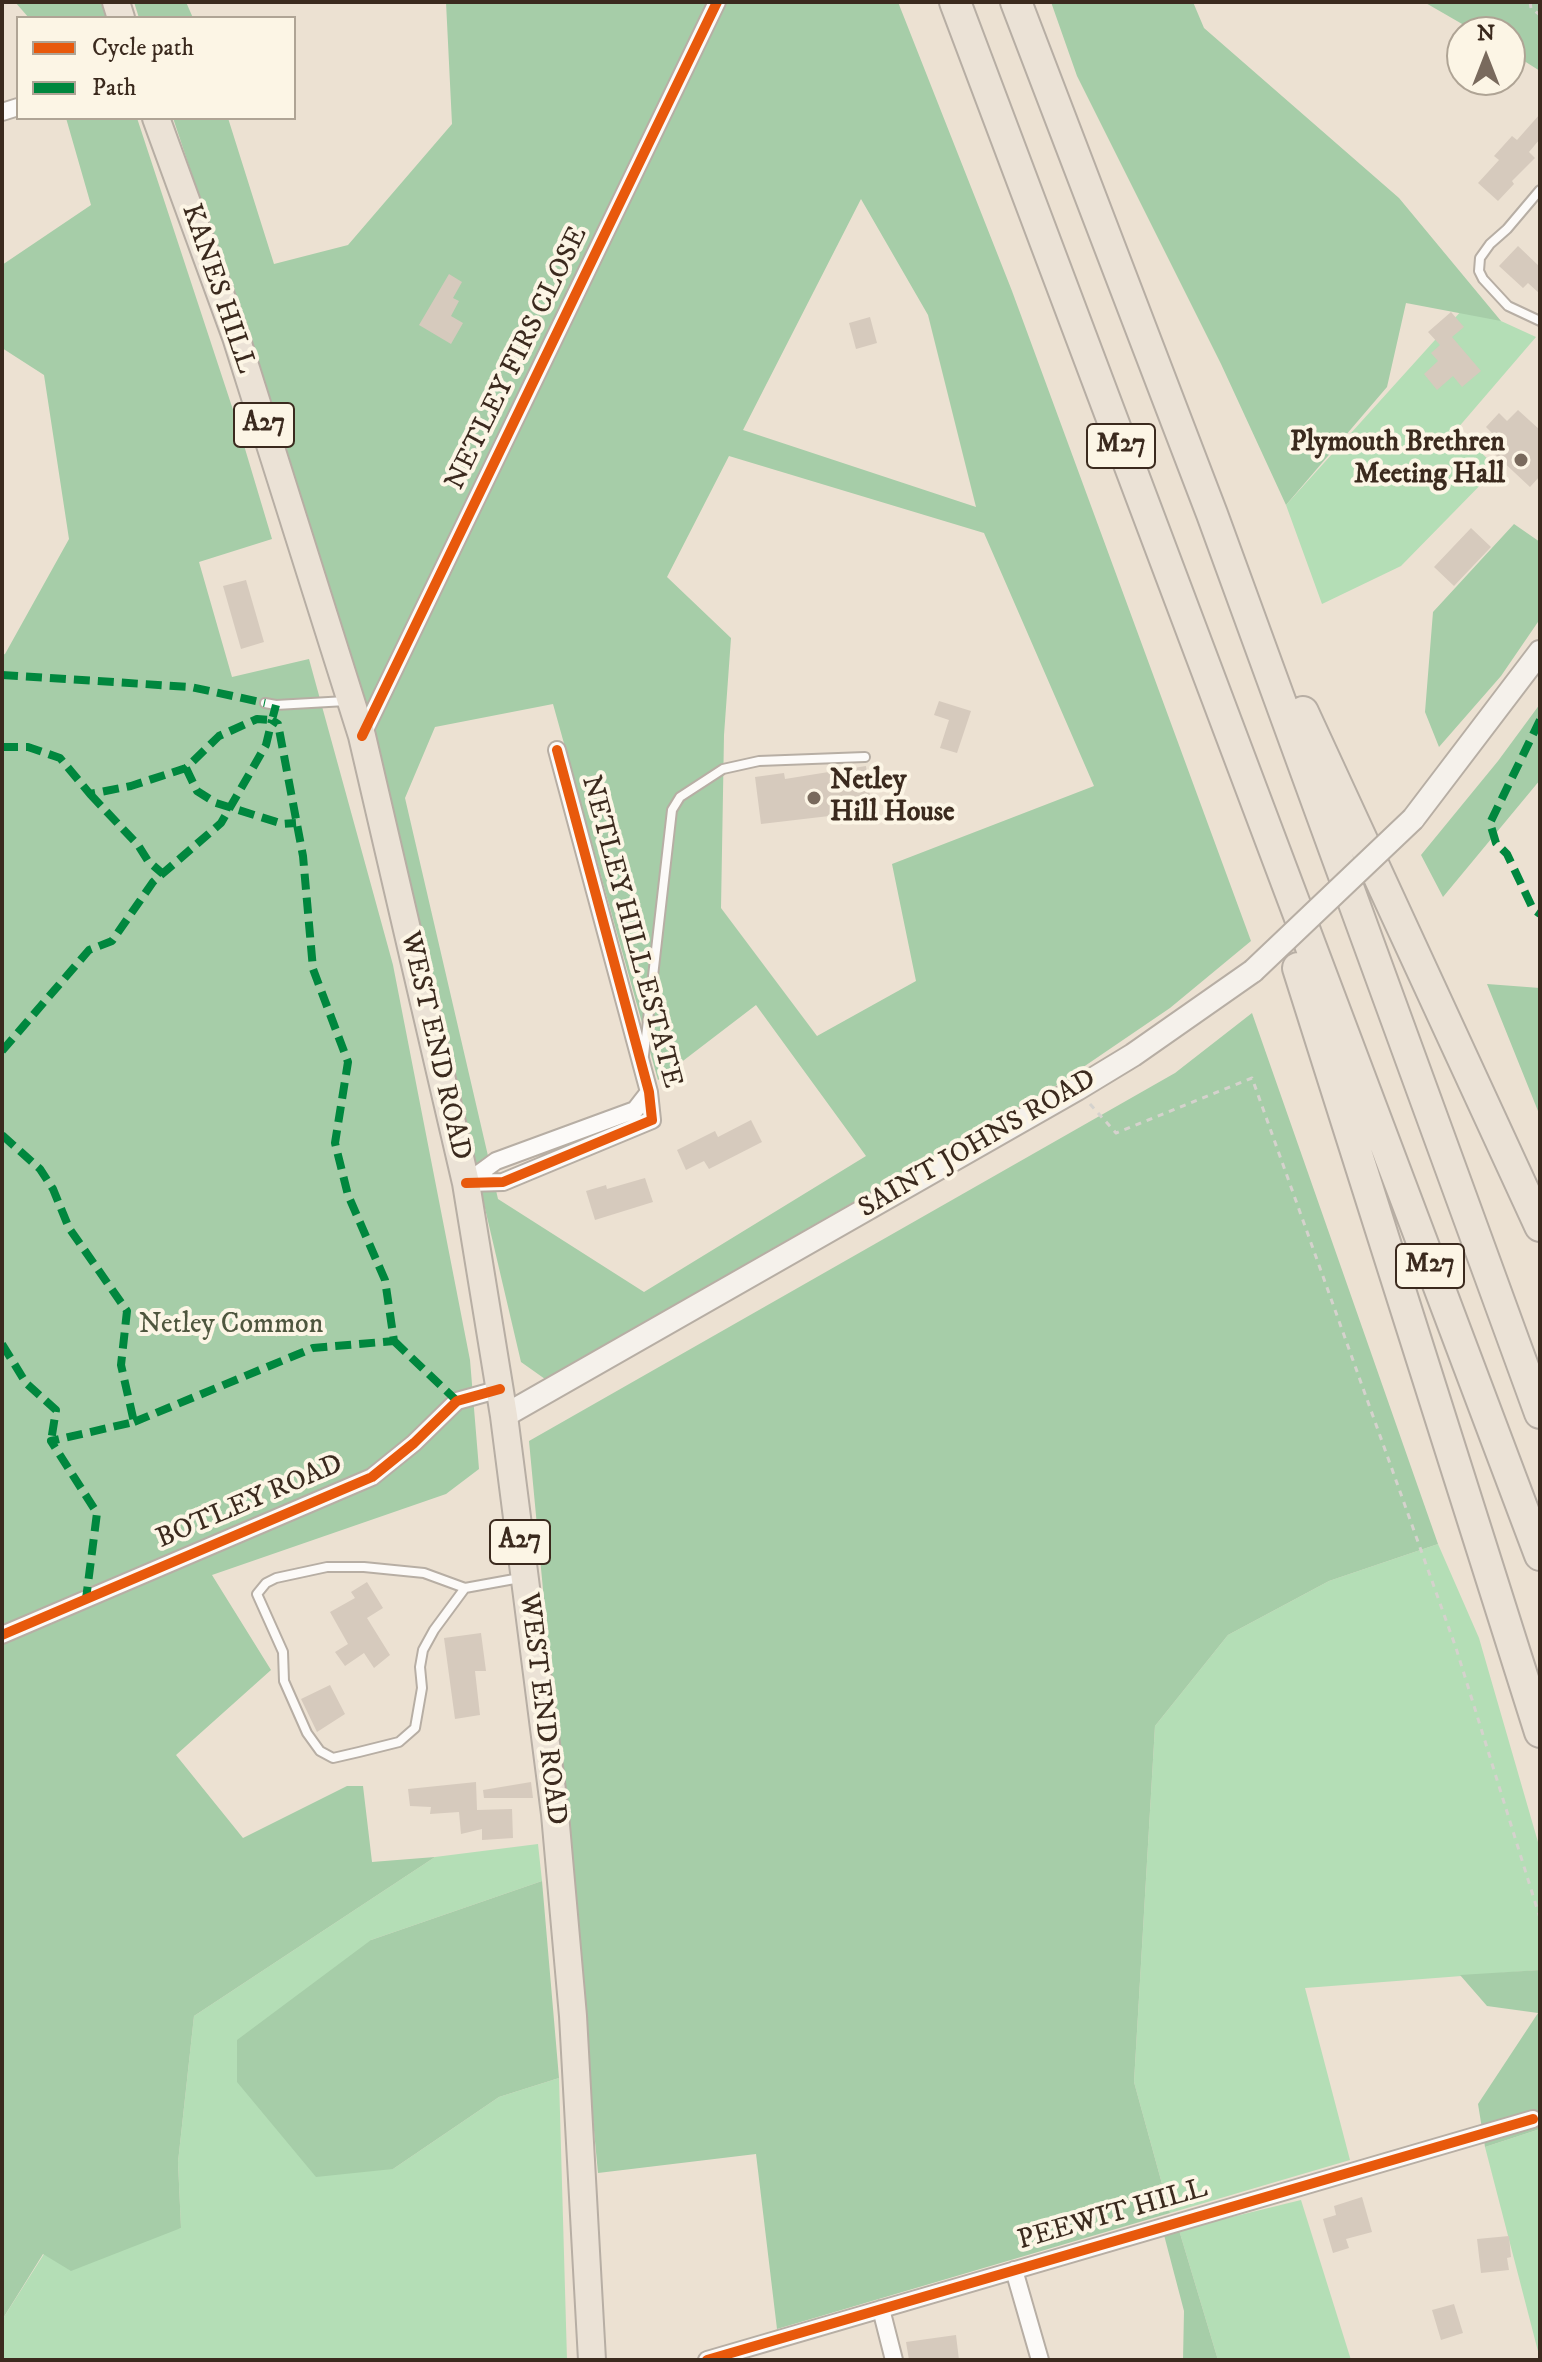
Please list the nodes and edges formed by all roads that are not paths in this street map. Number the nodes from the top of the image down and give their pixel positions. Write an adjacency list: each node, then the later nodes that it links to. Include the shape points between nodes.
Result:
1 (717, 2): 12 (street, NETLEY FIRS CLOSE)
2 (955, 2): 8 (highway, M27)
3 (1016, 2): 7 (highway, M27)
4 (157, 120): 10 (main road, KANES HILL / A27, via 236,337)
5 (1540, 190): 6 (lane, via 1490,244 1479,271 1508,306)
6 (1540, 321)
7 (1212, 514): 17 (highway, M27); 19 (highway, M27)
8 (1193, 638): 21 (highway, M27); 25 (highway, M27)
9 (1540, 652): 20 (main road, SAINT JOHNS ROAD, bridge, via 1413,819 1253,971 1077,1089)
10 (351, 700): 11 (lane); 12 (main road, KANES HILL / A27)
11 (265, 703)
12 (362, 736): 16 (main road, WEST END ROAD / A27)
13 (557, 750): 15 (street, NETLEY HILL ESTATE)
14 (865, 757): 15 (lane, via 759,761 723,769 680,797 672,810)
15 (643, 1068): 16 (street, NETLEY HILL ESTATE, via 649,1092 635,1110 496,1161)
16 (466, 1183): 18 (main road, WEST END ROAD / A27)
17 (1540, 1226)
18 (500, 1389): 20 (main road, WEST END ROAD / A27); 24 (street, BOTLEY ROAD, via 457,1401 372,1477)
19 (1540, 1413)
20 (504, 1416): 22 (main road, WEST END ROAD / A27)
21 (1540, 1555)
22 (524, 1578): 23 (lane); 29 (main road, WEST END ROAD / A27, via 555,1814 573,2016)
23 (465, 1588): 23 (lane, via 423,1650 415,1728 399,1742 333,1758 320,1751 284,1681 283,1652 257,1594 266,1583 327,1567 364,1567 424,1573)
24 (2, 1635)
25 (1540, 1732)
26 (1533, 2119): 27 (street, PEEWIT HILL)
27 (1014, 2270): 28 (street, PEEWIT HILL); 32 (street, PEEWIT HILL)
28 (881, 2309): 30 (street, PEEWIT HILL); 31 (street)
29 (592, 2360)
30 (707, 2360)
31 (894, 2360)
32 (1040, 2360)

